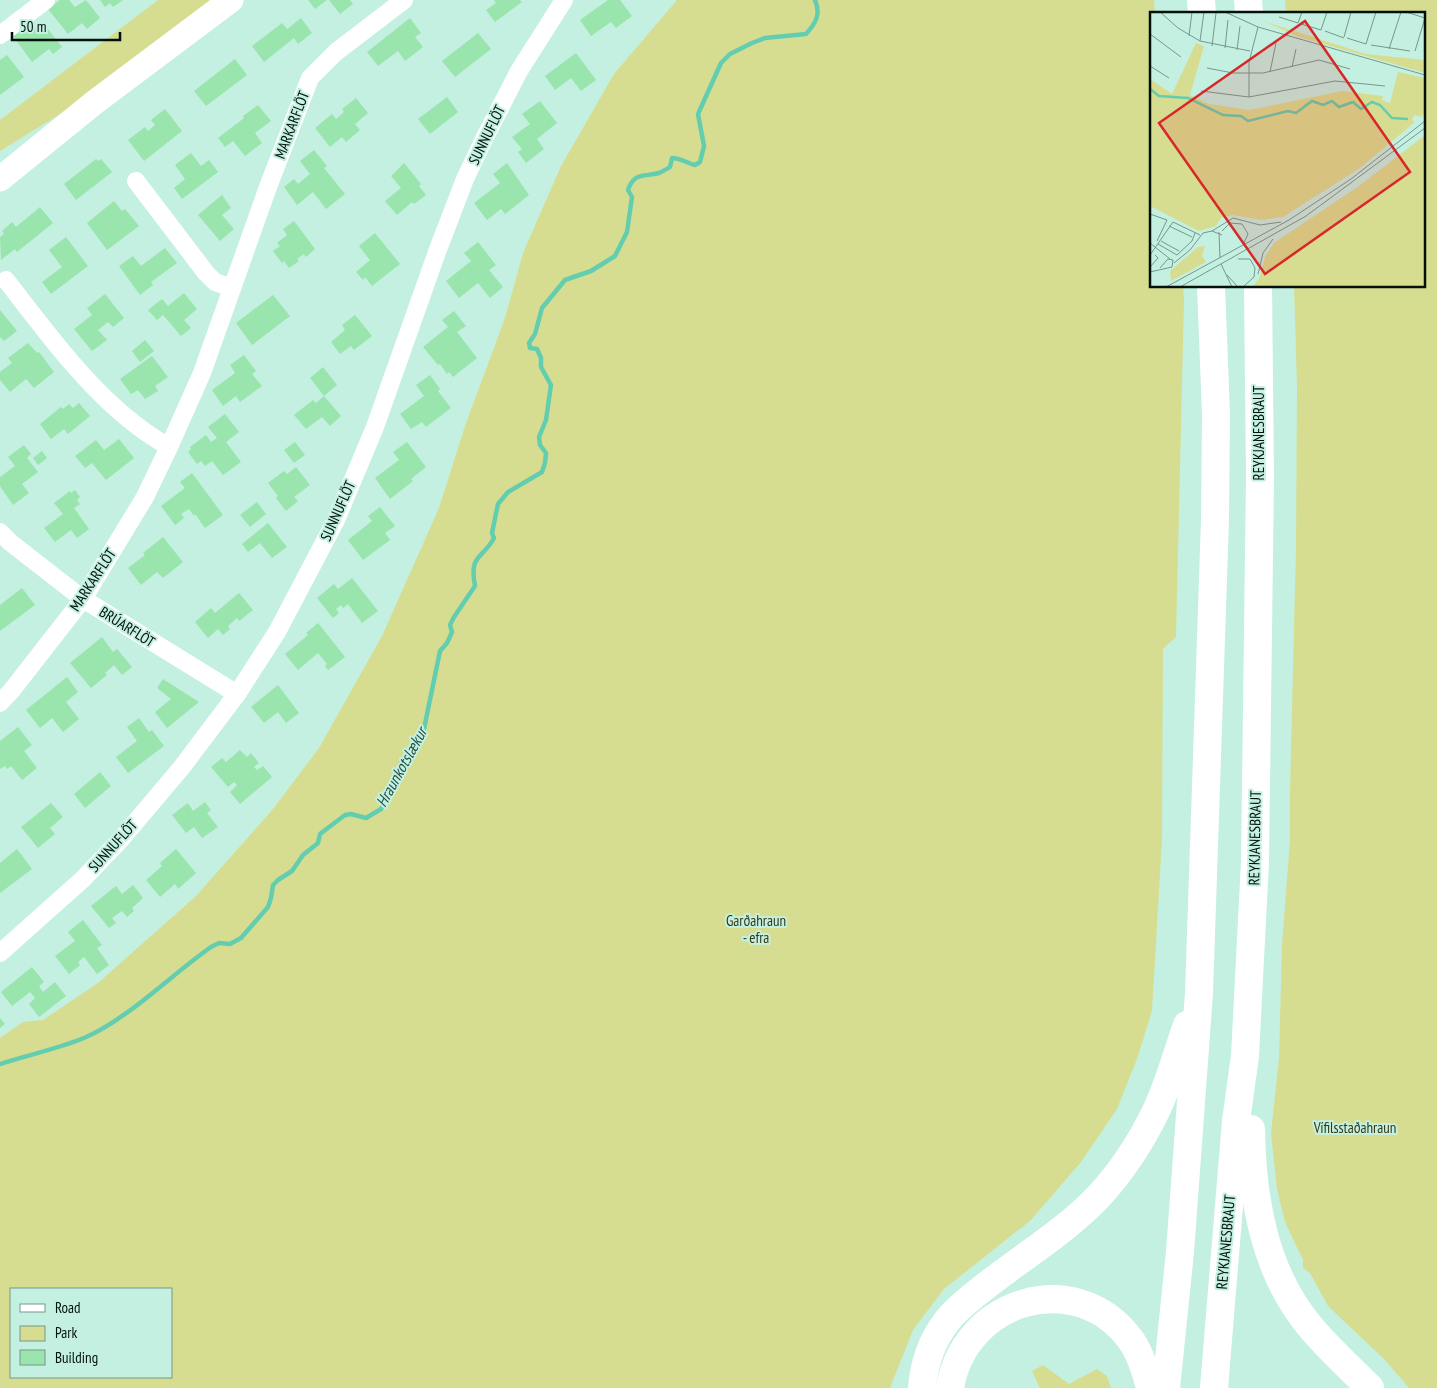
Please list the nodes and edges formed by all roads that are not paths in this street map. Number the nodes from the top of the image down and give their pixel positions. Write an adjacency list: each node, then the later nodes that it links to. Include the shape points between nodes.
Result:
1 (46, 0): 5 (street)
2 (231, 0): 6 (main road)
3 (404, 0): 11 (street, MARKARFLÖT, via 336,52 310,78)
4 (564, 0): 17 (street, SUNNUFLÖT, via 519,71 465,179 375,427 336,520 277,632)
5 (0, 34)
6 (95, 102): 7 (main road); 8 (main road)
7 (0, 164)
8 (0, 179)
9 (136, 182): 11 (street, via 206,273 215,282)
10 (6, 280): 14 (street, via 89,381 139,428)
11 (232, 288): 14 (street, MARKARFLÖT, via 202,373)
12 (1211, 288): 20 (highway, via 1216,414 1215,520)
13 (1258, 288): 21 (highway, REYKJANESBRAUT, via 1260,477 1255,852)
14 (169, 447): 16 (street, MARKARFLÖT, via 145,497)
15 (0, 532): 16 (street, BRÚARFLÖT)
16 (83, 599): 17 (street, BRÚARFLÖT); 18 (street, MARKARFLÖT)
17 (237, 694): 19 (street, SUNNUFLÖT, via 182,767 122,838 83,879)
18 (0, 702)
19 (0, 953)
20 (1198, 993): 22 (highway, via 1156,1110 1126,1162 1100,1196 1051,1239 966,1302 946,1322 930,1353); 25 (highway, via 1180,1252)
21 (1245, 1056): 26 (highway, REYKJANESBRAUT, via 1236,1121); 27 (highway, via 1257,1206 1281,1282 1313,1330)
22 (922, 1388)
23 (950, 1388): 24 (highway, via 965,1348 988,1320 1012,1306 1047,1299 1090,1308 1119,1327 1131,1340)
24 (1150, 1388)
25 (1166, 1388)
26 (1214, 1388)
27 (1370, 1388)

